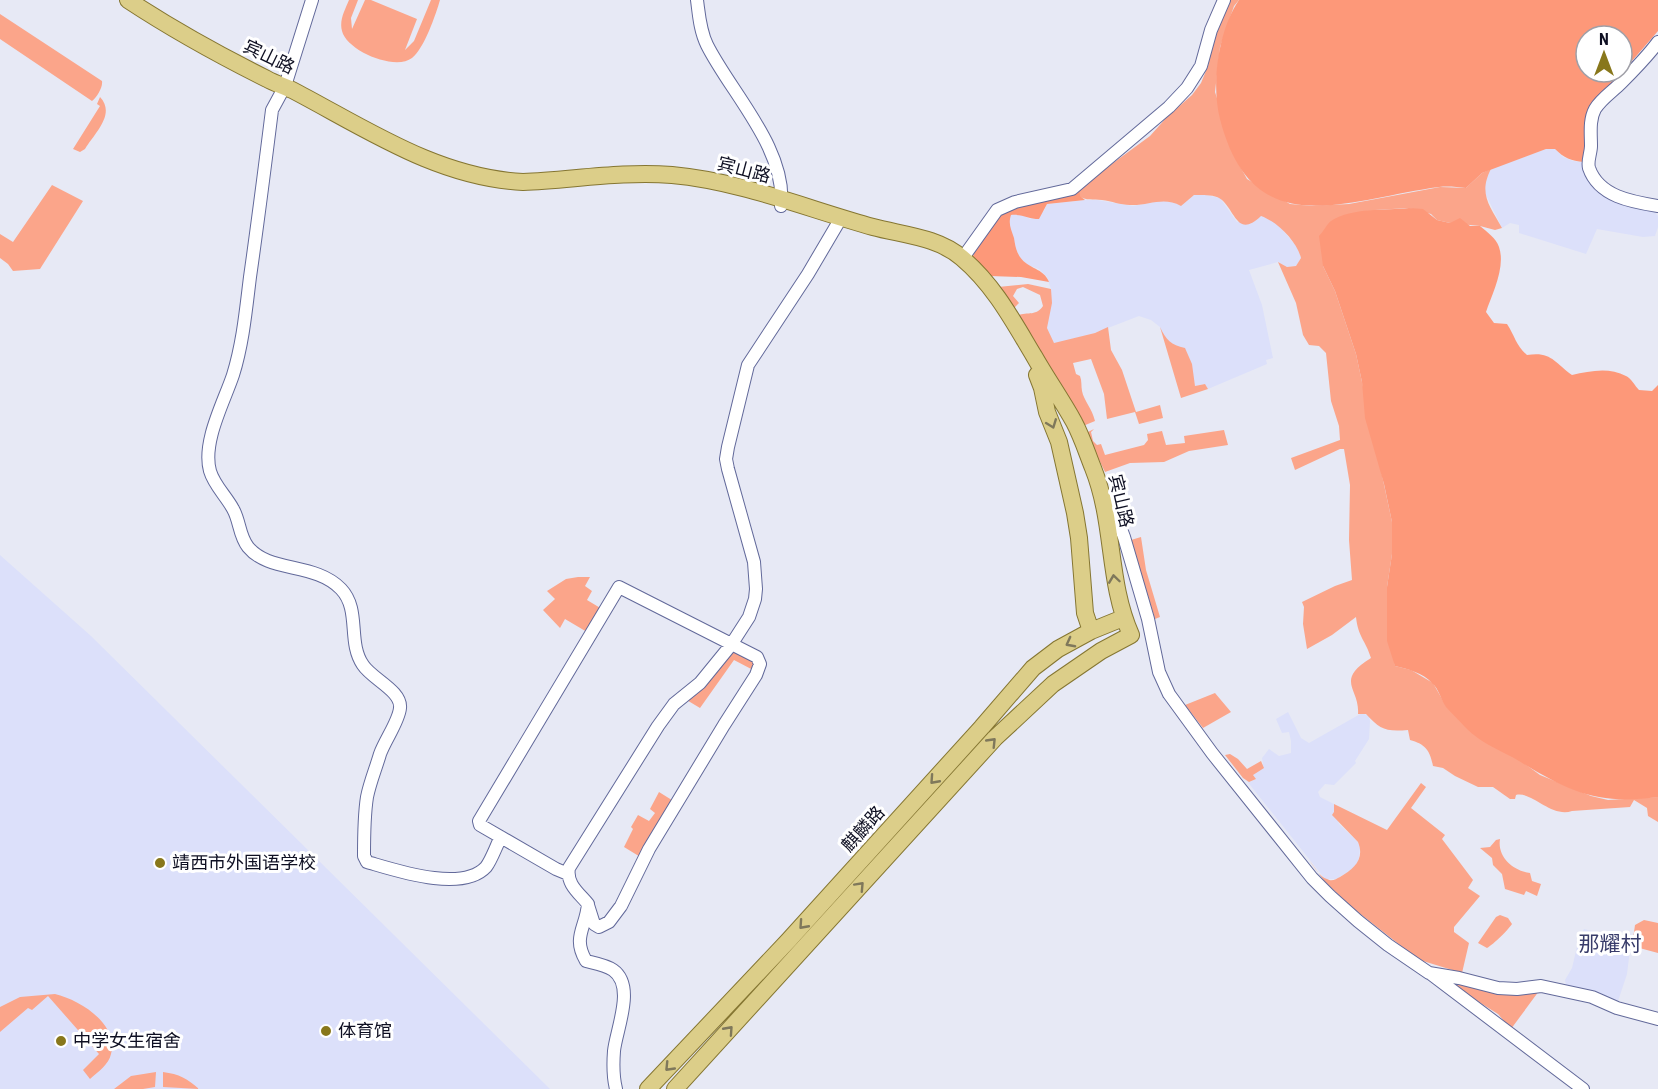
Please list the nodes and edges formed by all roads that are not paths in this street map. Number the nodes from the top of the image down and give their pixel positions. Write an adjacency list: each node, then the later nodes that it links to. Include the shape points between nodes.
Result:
1 (119, 0): 7 (main road, 宾山路, via 200,49)
2 (128, 0): 7 (main road, 宾山路)
3 (312, 0): 7 (street)
4 (697, 0): 8 (street, via 706,43 774,158 783,189)
5 (1224, 0): 11 (street, via 1201,66 1170,107 1072,189 997,210)
6 (1658, 42): 9 (street, via 1596,108 1588,160 1601,186 1616,196)
7 (284, 88): 8 (main road, 宾山路, via 406,156 474,182 524,187 658,179 714,186); 17 (street, via 272,110 242,336 208,452 210,471 235,513 249,549 263,558 315,572 342,590 349,600 355,650 362,664 399,699 400,708 380,753 367,798 367,862 422,877 465,877 486,866)
8 (782, 203): 10 (main road, 宾山路)
9 (1658, 206)
10 (839, 221): 11 (main road, 宾山路, via 928,240); 14 (main road, 宾山路, one-way to 14, via 949,257 984,288 1006,320 1042,388 1059,442 1080,538 1084,603); 16 (street, via 745,373 726,459 754,562 756,589 748,617)
11 (962, 259): 12 (main road, 宾山路, via 999,299 1060,398)
12 (1101, 489): 13 (main road, 宾山路, one-way to 12); 20 (street, via 1111,502 1124,537 1159,672 1182,713 1312,878 1388,945)
13 (1123, 618): 14 (main road, 麒麟路); 15 (main road, 宾山路)
14 (1091, 632): 23 (main road, 麒麟路, one-way to 23, via 1033,668 788,941)
15 (1131, 635): 24 (main road, 麒麟路, one-way to 15, via 995,738 1053,684)
16 (731, 645): 17 (street, via 619,587 480,819 480,825); 18 (street, via 658,726 587,836); 19 (street, via 760,659 756,675 649,849 621,906 609,922 599,927 594,924)
17 (501, 837): 18 (street)
18 (568, 874): 19 (street, via 574,890)
19 (588, 904): 22 (street, via 579,938 580,951 586,961 613,970 621,979 624,992 614,1050)
20 (1429, 973): 21 (street, via 1498,988 1540,986); 25 (street)
21 (1658, 1018)
22 (616, 1089)
23 (648, 1089)
24 (675, 1089)
25 (1583, 1089)

